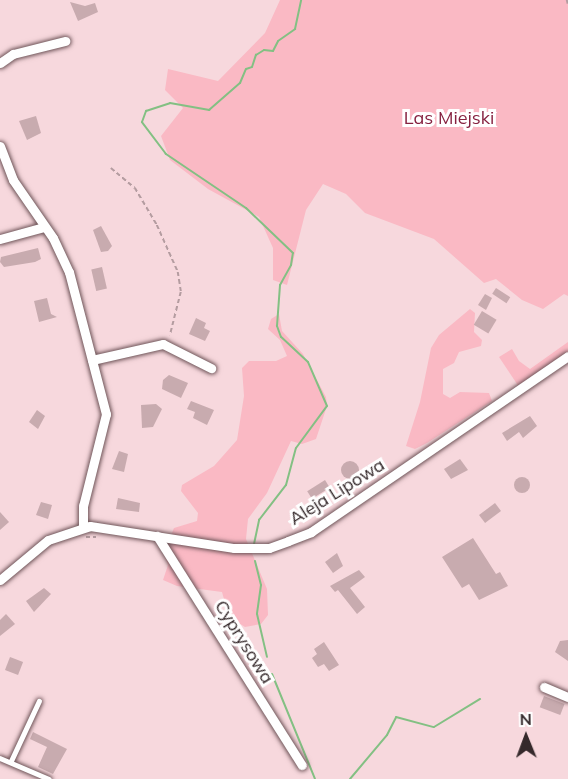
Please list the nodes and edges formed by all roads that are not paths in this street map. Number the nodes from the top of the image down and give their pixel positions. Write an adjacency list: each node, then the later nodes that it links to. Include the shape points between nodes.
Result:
1 (65, 40): 2 (street, via 13,54)
2 (0, 63)
3 (0, 146): 4 (street, via 13,180)
4 (44, 227): 5 (street); 7 (street, via 69,272)
5 (0, 238)
6 (568, 356): 10 (street, Aleja Lipowa, via 311,532 254,550)
7 (92, 360): 8 (street, via 149,344 167,345); 9 (street, via 106,424 83,506)
8 (211, 368)
9 (83, 527): 10 (street, Aleja Lipowa); 11 (street, via 34,549)
10 (157, 536): 17 (street, Cyprysowa)
11 (0, 580)
12 (544, 687): 13 (street)
13 (568, 697)
14 (39, 701): 16 (lane)
15 (0, 758): 16 (lane)
16 (11, 761): 18 (lane)
17 (302, 765)
18 (49, 779)

